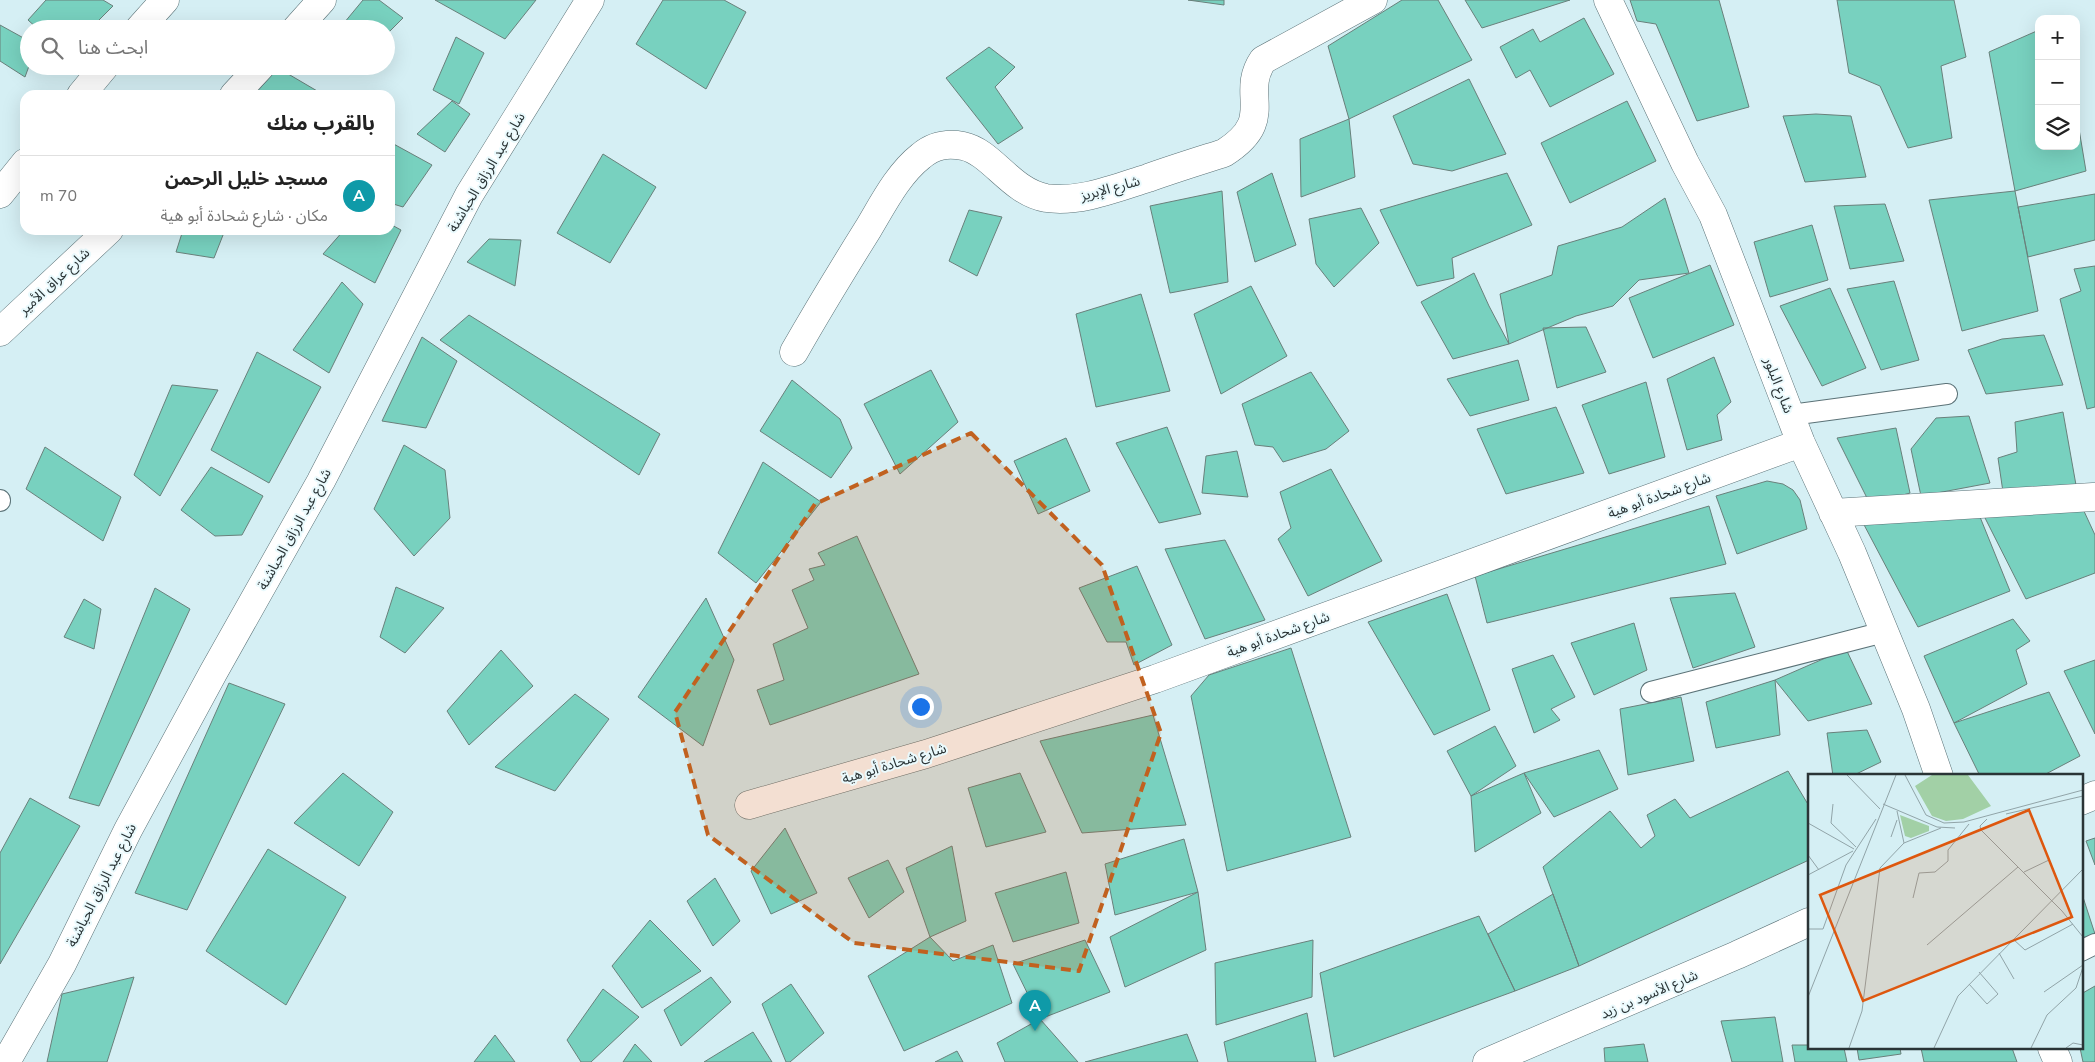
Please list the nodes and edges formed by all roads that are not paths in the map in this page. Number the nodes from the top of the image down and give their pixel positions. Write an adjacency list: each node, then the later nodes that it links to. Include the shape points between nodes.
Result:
1 (165, 0): 6 (street)
2 (322, 0): 7 (street)
3 (590, 0): 33 (street, شارع عبد الرزاق الحباشنة, via 469,195 321,481 128,830 62,964)
4 (1373, 0): 16 (street, شارع الإبريز, via 1263,60 1255,76 1253,123 1236,145 1224,153 1104,192 1045,198 1026,191 967,147 952,144 929,150 907,170 887,197)
5 (1608, 0): 18 (street, شارع البلور, via 1713,215)
6 (147, 20)
7 (304, 20)
8 (98, 75): 10 (street)
9 (253, 75): 11 (street)
10 (85, 90)
11 (239, 90)
12 (20, 169): 13 (street)
13 (0, 194)
14 (104, 235): 15 (street, شارع عراق الأمير)
15 (1, 332)
16 (794, 352)
17 (1947, 394): 18 (lane)
18 (1791, 415): 19 (street, شارع البلور)
19 (1801, 443): 21 (street, شارع البلور); 27 (street, شارع شحادة أبو هية, via 1155,679 926,754)
20 (2092, 496): 21 (street)
21 (1833, 513): 22 (street, شارع البلور)
22 (1884, 632): 23 (lane); 24 (street, شارع البلور)
23 (1651, 692)
24 (1938, 774)
25 (2095, 795): 26 (street)
26 (2082, 800)
27 (749, 805)
28 (1808, 922): 32 (street, شارع الأسود بن زيد)
29 (2095, 944): 30 (lane)
30 (2082, 950)
31 (2053, 1050): 34 (street)
32 (1504, 1059)
33 (6, 1062)
34 (2058, 1062)

